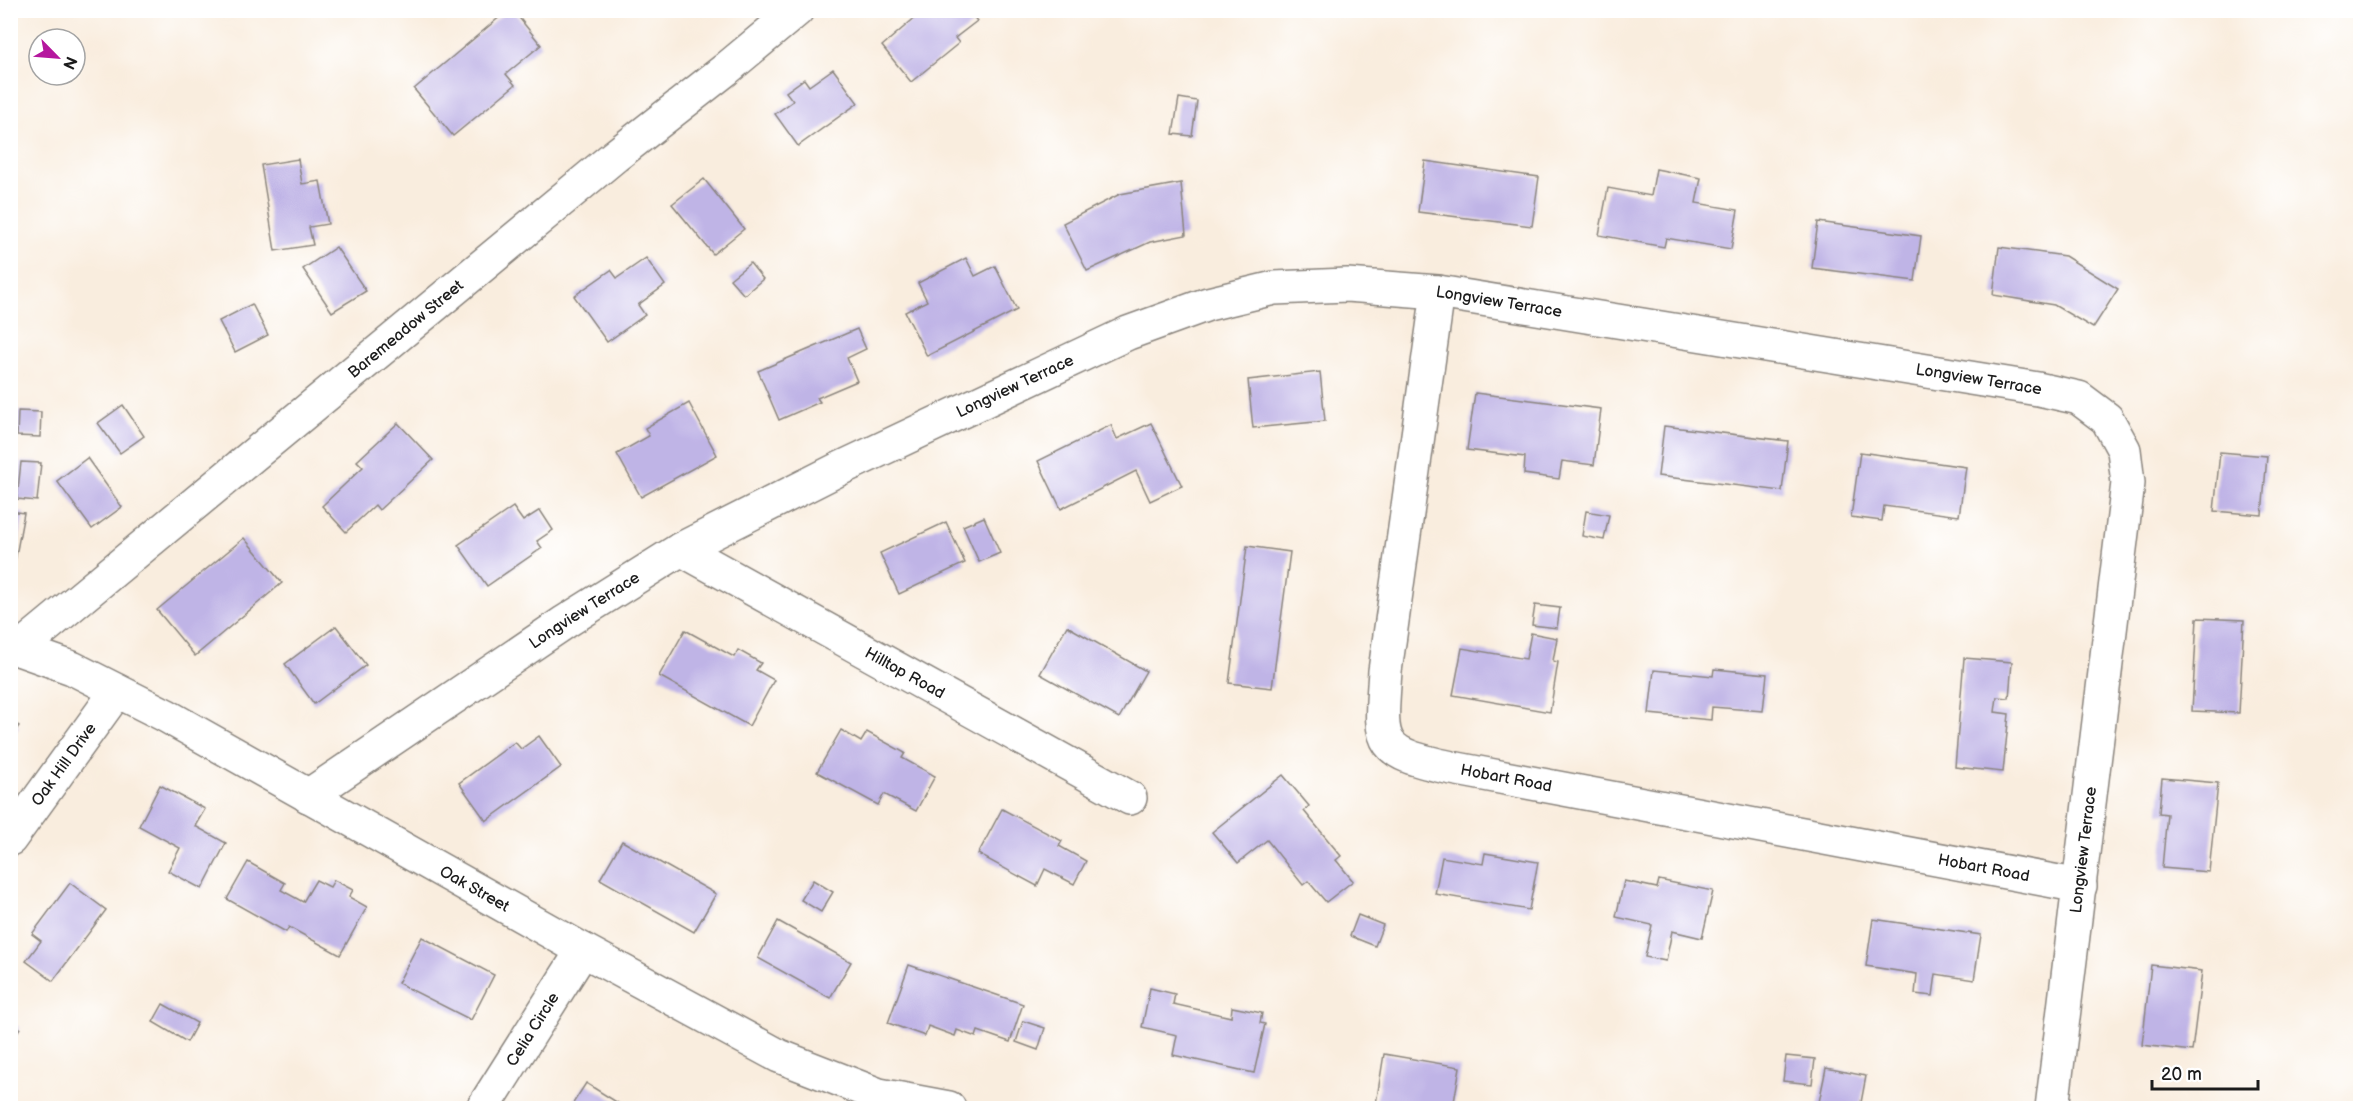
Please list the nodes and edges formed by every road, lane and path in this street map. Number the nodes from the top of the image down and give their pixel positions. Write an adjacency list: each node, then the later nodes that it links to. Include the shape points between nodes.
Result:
1 (796, 10): 4 (street, Baremeadow Street)
2 (1438, 292): 3 (street, Longview Terrace, via 1347,285 1274,288 1208,304 1128,333 837,470); 9 (street, Longview Terrace, via 2038,389 2079,398 2107,419 2124,450 2128,483); 9 (street, Hobart Road, via 1385,671 1382,729 1396,751 1417,761 1452,768)
3 (681, 549): 6 (street, Longview Terrace, via 565,622); 7 (street, Hilltop Road)
4 (15, 647): 5 (street, Oak Street, via 72,668)
5 (117, 691): 6 (street, Oak Street); 8 (street, Oak Hill Drive)
6 (308, 796): 10 (street, Oak Street)
7 (1130, 798)
8 (10, 839)
9 (2079, 886): 13 (street, Longview Terrace)
10 (583, 950): 11 (street, Celia Circle); 12 (street, Oak Street, via 779,1056 879,1095)
11 (483, 1108)
12 (949, 1108)
13 (2052, 1108)

